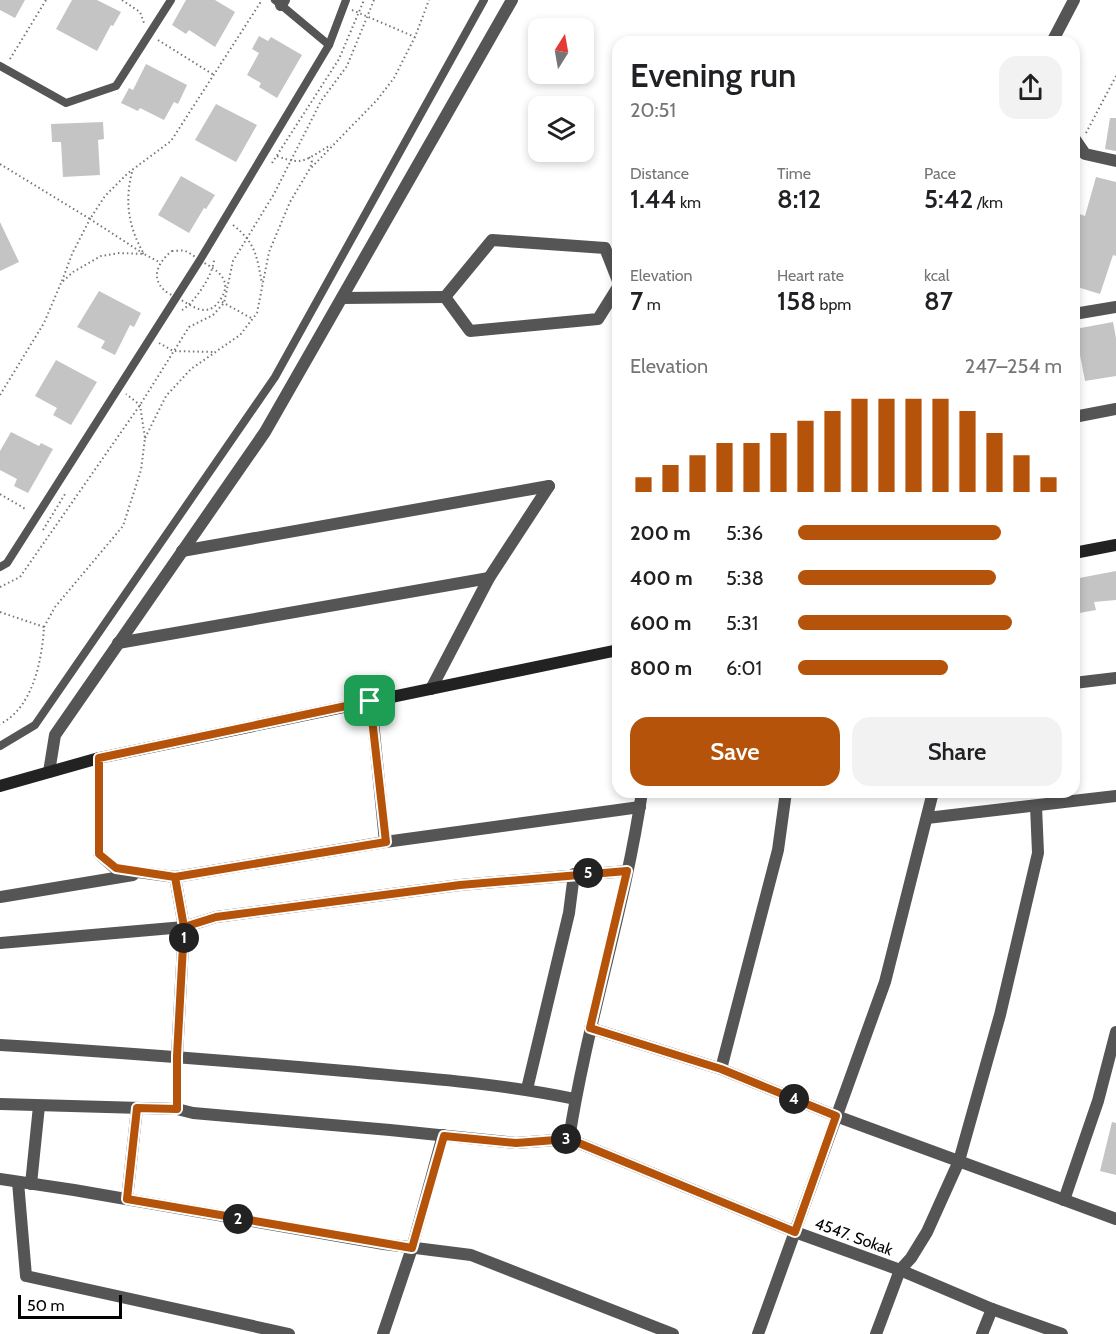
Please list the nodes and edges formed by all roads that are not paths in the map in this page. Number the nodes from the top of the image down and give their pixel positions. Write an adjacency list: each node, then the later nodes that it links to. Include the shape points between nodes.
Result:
1 (171, 0): 9 (lane, via 116,86 66,103)
2 (484, 0): 31 (lane, via 275,377 35,725)
3 (512, 0): 15 (street)
4 (1074, 0): 7 (street)
5 (280, 2): 8 (lane)
6 (345, 3): 8 (lane)
7 (1055, 36)
8 (329, 45): 23 (lane, via 200,260 7,563)
9 (2, 67)
10 (1080, 150): 11 (street)
11 (1116, 161)
12 (612, 265): 13 (street, via 605,248 492,240)
13 (445, 297): 14 (street, via 470,331 598,319); 15 (street)
14 (612, 297)
15 (342, 298): 21 (street, via 265,432)
16 (1116, 307): 17 (street)
17 (1080, 313)
18 (1116, 409): 19 (street)
19 (1080, 416)
20 (1116, 545): 22 (main road)
21 (183, 551): 24 (street, via 549,486); 25 (street)
22 (1080, 552)
23 (0, 567)
24 (489, 578): 25 (street); 29 (street)
25 (118, 643): 33 (street, via 55,735)
26 (612, 652): 29 (main road)
27 (1116, 678): 28 (street)
28 (1080, 682)
29 (431, 689): 30 (main road)
30 (370, 701): 32 (main road); 42 (street)
31 (0, 746)
32 (99, 758): 33 (main road); 44 (street, via 99,854 116,868)
33 (49, 772): 34 (main road)
34 (0, 786)
35 (1116, 796): 39 (street)
36 (641, 798): 40 (street)
37 (785, 798): 54 (street, via 778,850)
38 (932, 798): 41 (street)
39 (1036, 806): 41 (street); 64 (street, via 1038,854 1000,1016)
40 (640, 807): 42 (street); 43 (street)
41 (927, 818): 61 (street, via 885,982)
42 (386, 842): 46 (street)
43 (627, 871): 45 (street); 50 (street)
44 (146, 873): 46 (street); 47 (street)
45 (574, 874): 48 (street, via 228,915); 55 (street, via 569,913)
46 (175, 877): 48 (street)
47 (0, 897)
48 (184, 927): 49 (street); 53 (street)
49 (0, 943)
50 (590, 1028): 54 (street); 56 (street)
51 (1116, 1032): 69 (street, via 1098,1101)
52 (0, 1045): 53 (street)
53 (177, 1056): 55 (street); 60 (street)
54 (721, 1069): 61 (street)
55 (527, 1089): 56 (street)
56 (575, 1099): 63 (street)
57 (0, 1104): 58 (street)
58 (39, 1106): 59 (street); 67 (street)
59 (137, 1108): 60 (street); 68 (street)
60 (177, 1109): 62 (street)
61 (836, 1116): 64 (street); 71 (street)
62 (444, 1136): 63 (street, via 516,1143); 72 (street)
63 (569, 1139): 71 (street, 4547. Sokak)
64 (958, 1161): 69 (street); 73 (street, via 927,1232)
65 (0, 1179): 66 (street)
66 (18, 1182): 67 (street); 75 (street, via 26,1276)
67 (31, 1184): 68 (street)
68 (127, 1199): 72 (street)
69 (1064, 1200): 70 (street)
70 (1116, 1219)
71 (795, 1232): 73 (street, 4547. Sokak); 78 (street)
72 (412, 1248): 76 (street); 77 (street, via 471,1255)
73 (900, 1270): 74 (street, 4547. Sokak); 79 (street)
74 (992, 1309): 80 (street); 81 (street, 4547. Sokak)
75 (289, 1334)
76 (383, 1334)
77 (673, 1334)
78 (758, 1334)
79 (876, 1334)
80 (982, 1334)
81 (1062, 1334)

